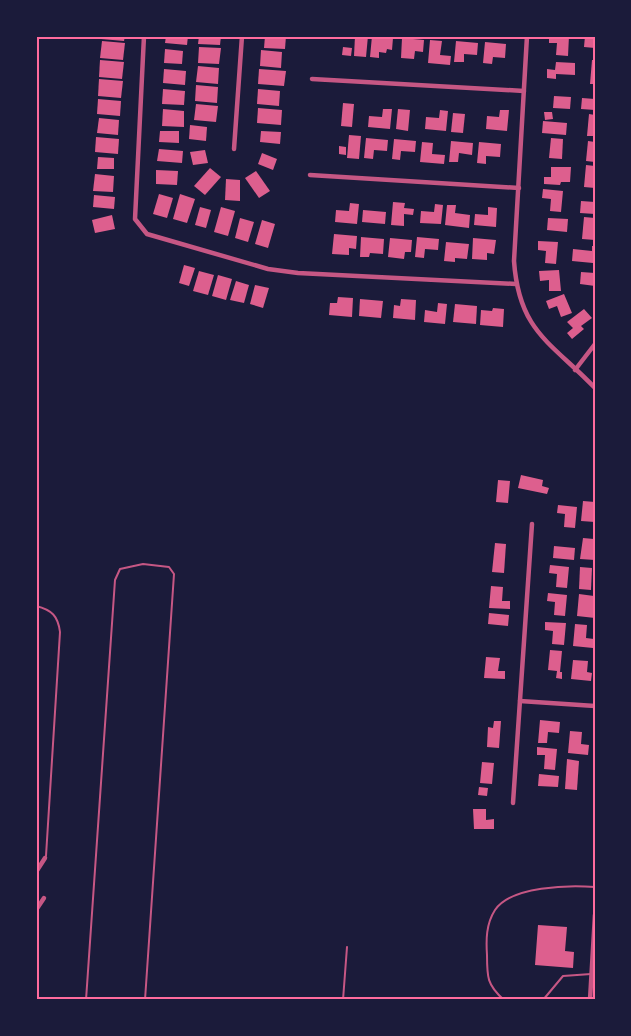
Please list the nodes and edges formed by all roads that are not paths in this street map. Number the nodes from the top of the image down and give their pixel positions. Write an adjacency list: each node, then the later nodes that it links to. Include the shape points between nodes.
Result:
1 (144, 36): 9 (street, via 135,219 147,234 268,269 297,273)
2 (243, 36): 6 (street)
3 (527, 36): 5 (street)
4 (312, 79): 5 (street)
5 (524, 91): 8 (street)
6 (234, 149)
7 (310, 175): 8 (street)
8 (519, 188): 9 (street)
9 (516, 284): 11 (street, via 533,327)
10 (595, 344): 11 (street)
11 (575, 370): 12 (street)
12 (595, 388)
13 (532, 524): 15 (street)
14 (36, 606): 18 (lane, via 50,610 58,620 60,632)
15 (520, 701): 16 (street); 17 (street)
16 (595, 706)
17 (513, 802)
18 (45, 858): 19 (street)
19 (36, 872)
20 (595, 887): 29 (lane, via 533,890 513,896 495,909 486,934 487,979)
21 (44, 898): 22 (street)
22 (36, 910)
23 (595, 915): 25 (street)
24 (347, 947): 28 (lane)
25 (591, 974): 30 (lane, via 563,976); 31 (street)
26 (86, 1000): 27 (lane, via 115,580 120,569 143,564 169,567 174,574)
27 (145, 1000)
28 (343, 1000)
29 (504, 1000)
30 (543, 1000)
31 (590, 1000)

